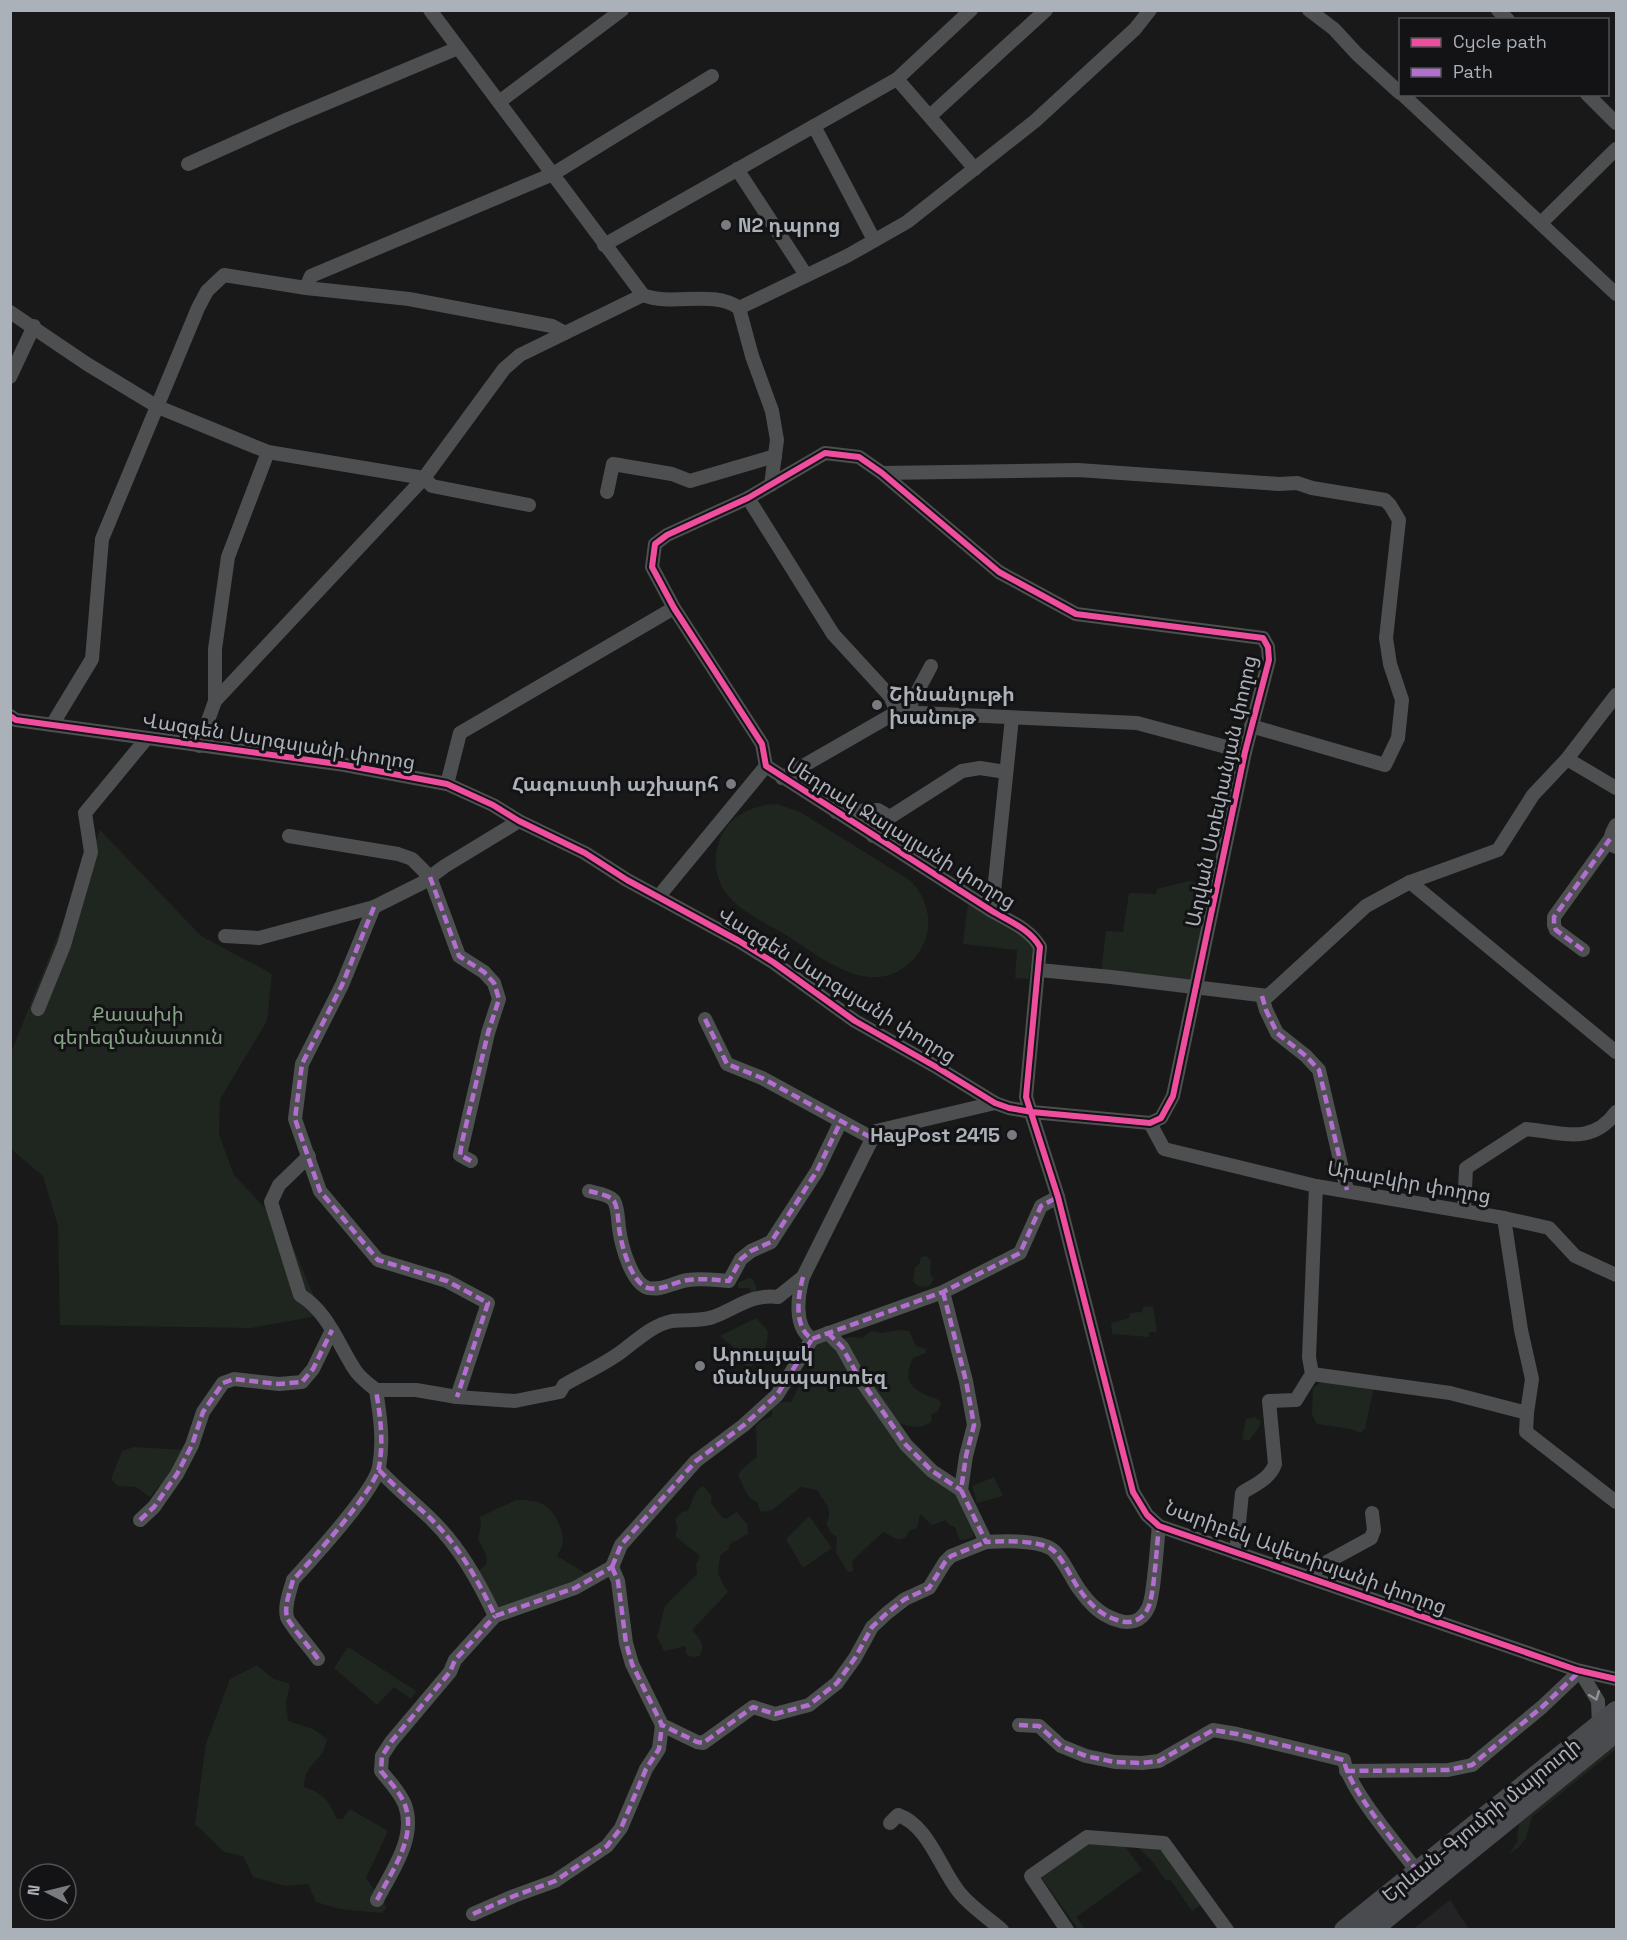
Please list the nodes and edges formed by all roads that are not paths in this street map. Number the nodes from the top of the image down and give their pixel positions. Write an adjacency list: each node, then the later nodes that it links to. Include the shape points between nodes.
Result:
1 (430, 10): 7 (street)
2 (621, 10): 13 (street)
3 (970, 10): 9 (street)
4 (1046, 10): 14 (street)
5 (1150, 10): 20 (street, via 1135,29 1035,121)
6 (1309, 10): 10 (street)
7 (458, 48): 13 (street); 18 (street)
8 (712, 76): 21 (street)
9 (897, 79): 14 (street); 16 (street)
10 (1399, 92)
11 (1403, 96): 22 (street)
12 (1589, 96): 15 (street)
13 (499, 102): 21 (street)
14 (930, 116): 20 (street)
15 (1617, 123)
16 (814, 126): 19 (street); 23 (street)
17 (1617, 149): 22 (street)
18 (188, 164)
19 (737, 169): 24 (street); 25 (street)
20 (975, 169): 23 (street, via 907,222)
21 (553, 174): 24 (street); 26 (street, via 311,276)
22 (1541, 224): 27 (street)
23 (874, 240): 25 (street)
24 (604, 245): 28 (street)
25 (806, 275): 29 (street)
26 (306, 288): 32 (street, via 409,299 552,326); 34 (street, via 224,275 207,291 198,308)
27 (1617, 294)
28 (643, 295): 29 (street, via 668,301 729,301); 32 (street)
29 (739, 308): 36 (street, via 772,411 777,440)
30 (10, 312): 31 (street)
31 (34, 326): 33 (street); 34 (street)
32 (565, 333): 38 (street, via 520,356 504,369)
33 (10, 377)
34 (158, 407): 35 (street); 51 (street, via 102,539 92,659)
35 (268, 452): 38 (street); 47 (street, via 228,557 215,649)
36 (775, 456): 39 (street); 40 (street, via 690,482 672,474 613,464)
37 (882, 473): 39 (street, Աղվան Ստեփանյան փողոց, via 859,457 825,453); 52 (street, Աղվան Ստեփանյան փողոց, via 999,573 1076,614 1263,638 1269,660); 52 (street, via 1078,470 1297,483 1385,500 1399,520 1386,638 1402,700 1398,738 1385,765)
38 (424, 478): 42 (street, via 432,486); 47 (street)
39 (771, 485): 41 (street, Աղվան Ստեփանյան փողոց)
40 (607, 492)
41 (748, 498): 43 (street, Աղվան Ստեփանյան փողոց); 48 (street, via 833,634)
42 (529, 505)
43 (667, 535): 44 (street, Սեդրակ Ջալալյանի փողոց, via 655,544 652,567)
44 (674, 608): 57 (street, Սեդրակ Ջալալյանի փողոց, via 762,744); 60 (street, via 460,733)
45 (931, 666): 48 (street)
46 (1617, 695): 56 (street)
47 (215, 701): 54 (street)
48 (902, 712): 50 (street); 59 (street)
49 (10, 716): 51 (street, Վազգեն Սարգսյանի փողոց)
50 (1012, 718): 55 (street, via 1137,723); 58 (street)
51 (51, 725): 53 (street, Վազգեն Սարգսյանի փողոց)
52 (1251, 726): 55 (street, Աղվան Ստեփանյան փողոց)
53 (147, 738): 54 (street, Վազգեն Սարգսյանի փողոց); 79 (street, via 86,813 91,852 64,945)
54 (199, 746): 60 (street, Վազգեն Սարգսյանի փողոց, via 345,765)
55 (1245, 753): 77 (street, Աղվան Ստեփանյան փողոց)
56 (1567, 759): 61 (street); 70 (street, via 1533,795 1498,850)
57 (766, 766): 59 (street, Սեդրակ Ջալալյանի փողոց); 71 (street)
58 (1006, 772): 63 (street, via 980,768 962,771); 73 (street)
59 (782, 778): 62 (street, Սեդրակ Ջալալյանի փողոց)
60 (447, 784): 64 (street, Վազգեն Սարգսյանի փողոց)
61 (1617, 788)
62 (837, 812): 63 (street, via 878,810); 67 (street, Սեդրակ Ջալալյանի փողոց)
63 (890, 817): 67 (street)
64 (519, 821): 69 (street); 71 (street, Վազգեն Սարգսյանի փողոց)
65 (1617, 825): 68 (street, via 1612,831)
66 (289, 836): 69 (street, via 398,854 412,859)
67 (873, 836): 73 (street, Սեդրակ Ջալալյանի փողոց)
68 (1613, 844): 75 (street, via 1554,917 1556,930)
69 (430, 877): 72 (street); 89 (street, via 459,956 484,972 494,983 499,999 462,1142 460,1155)
70 (1410, 882): 78 (street, via 1366,906 1268,996); 81 (street)
71 (659, 896): 82 (street, Վազգեն Սարգսյանի փողոց, via 773,962 855,1021)
72 (374, 907): 74 (street, via 259,938); 88 (street, via 342,985 302,1064 295,1119)
73 (992, 911): 76 (street, Սեդրակ Ջալալյանի փողոց, via 1035,937 1040,947)
74 (225, 936)
75 (1583, 950)
76 (1039, 970): 77 (street); 83 (street, Սեդրակ Ջալալյանի փողոց, via 1026,1098)
77 (1196, 988): 78 (street); 86 (street, Աղվան Ստեփանյան փողոց, via 1173,1096 1161,1118)
78 (1262, 996): 91 (street, via 1277,1033 1318,1070)
79 (38, 1009)
80 (705, 1019): 85 (street, via 728,1064)
81 (1617, 1052)
82 (995, 1103): 83 (street, Վազգեն Սարգսյանի փողոց); 87 (street, via 876,1131)
83 (1032, 1112): 86 (street); 93 (street, Նարիբեկ Ավետիսյանի փողոց)
84 (1617, 1112): 94 (street, via 1599,1129 1575,1136 1526,1129 1466,1168)
85 (841, 1120): 87 (street); 92 (street, via 817,1171 771,1242 741,1260 729,1281 700,1279 657,1289 645,1287 632,1272 619,1232 615,1202)
86 (1150, 1123): 90 (street, Արաբկիր փողոց, via 1164,1149)
87 (872, 1138): 97 (street)
88 (309, 1156): 99 (street, via 279,1185 271,1202 300,1295 314,1303); 104 (street, via 320,1191 378,1260 447,1281 488,1303)
89 (471, 1161)
90 (1316, 1186): 91 (street, Արաբկիր փողոց); 102 (street, via 1309,1357)
91 (1347, 1190): 94 (street, Արաբկիր փողոց)
92 (589, 1191)
93 (1058, 1197): 98 (street, via 1041,1206 1020,1254); 111 (street, Նարիբեկ Ավետիսյանի փողոց, via 1132,1492)
94 (1464, 1210): 95 (street, Արաբկիր փողոց)
95 (1504, 1218): 96 (street, via 1549,1228 1575,1256); 105 (street, Արաբկիր փողոց, via 1532,1379)
96 (1617, 1275)
97 (803, 1277): 101 (street, via 799,1289 800,1319 802,1329); 104 (street, via 778,1297 749,1299 697,1322 672,1321 655,1328 564,1385 560,1392 515,1401)
98 (943, 1292): 100 (street); 107 (street, via 974,1425)
99 (332, 1330): 103 (street, via 357,1373); 110 (street, via 313,1369 302,1382 279,1384 234,1379 223,1383 203,1412 177,1474)
100 (828, 1333): 101 (street); 107 (street, via 842,1347 911,1450 932,1471)
101 (812, 1339): 114 (street, via 777,1395 696,1461 621,1545)
102 (1312, 1374): 105 (street, via 1450,1393); 113 (street, via 1296,1400 1269,1401 1275,1464 1267,1477 1242,1493)
103 (376, 1390): 104 (street, via 416,1390); 106 (street, via 382,1432)
104 (457, 1397)
105 (1527, 1413): 108 (street, Արաբկիր փողոց, via 1526,1432)
106 (379, 1470): 116 (street, via 453,1544 476,1576); 117 (street, via 362,1499 293,1580 287,1617)
107 (961, 1490): 112 (street)
108 (1617, 1502)
109 (1372, 1513): 115 (street, via 1371,1538)
110 (141, 1520)
111 (1159, 1526): 112 (street, via 1149,1607 1133,1622 1118,1620 1093,1606 1049,1547); 113 (street, Նարիբեկ Ավետիսյանի փողոց)
112 (986, 1542): 121 (street, via 951,1556 929,1588 887,1613 872,1627 837,1683 809,1705 775,1714 753,1707 703,1743)
113 (1236, 1553): 115 (street, Նարիբեկ Ավետիսյանի փողոց)
114 (612, 1567): 116 (street, via 574,1588); 121 (street, via 618,1581 632,1664)
115 (1307, 1577): 118 (street, Նարիբեկ Ավետիսյանի փողոց)
116 (495, 1616): 127 (street, via 455,1660 450,1672 382,1756 381,1771 405,1806 408,1834)
117 (318, 1659)
118 (1581, 1671): 119 (street, Նարիբեկ Ավետիսյանի փողոց); 123 (street, one-way to 123); 124 (street, via 1472,1765 1448,1770)
119 (1617, 1679)
120 (1617, 1711): 123 (highway, Երևան-Գյումրի մայրուղի)
121 (662, 1725): 128 (street, via 658,1749 621,1828 607,1846 555,1881)
122 (1019, 1725): 124 (street, via 1039,1726 1061,1746 1115,1762 1160,1761 1213,1730 1344,1760)
123 (1608, 1729): 126 (highway, Երևան-Գյումրի մայրուղի); 133 (highway, Երևան-Գյումրի մայրուղի)
124 (1346, 1771): 126 (street)
125 (890, 1823): 129 (street, via 898,1815 920,1827 960,1893)
126 (1418, 1871): 132 (highway, Երևան-Գյումրի մայրուղի)
127 (377, 1900)
128 (473, 1914)
129 (1002, 1929)
130 (1067, 1929): 131 (street, via 1031,1876 1087,1837 1164,1843)
131 (1227, 1929)
132 (1344, 1929)
133 (1372, 1929)

